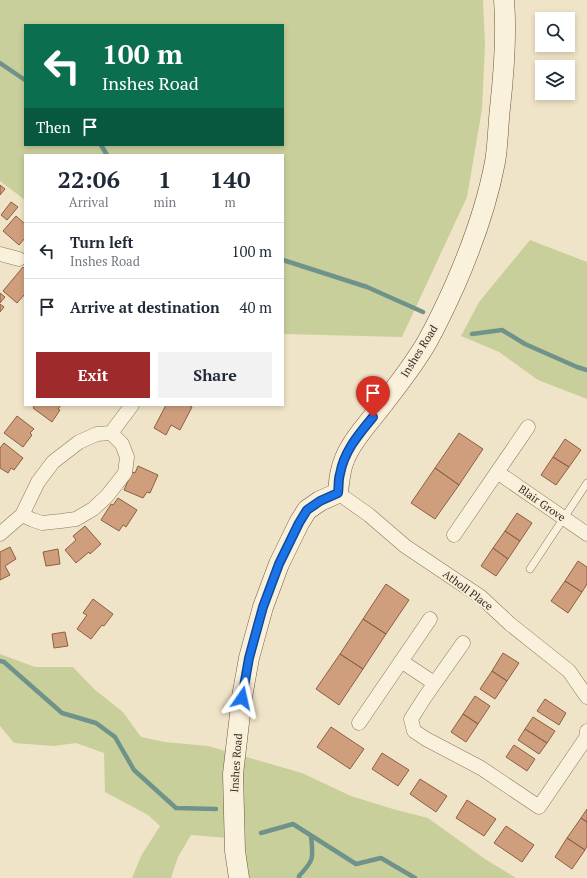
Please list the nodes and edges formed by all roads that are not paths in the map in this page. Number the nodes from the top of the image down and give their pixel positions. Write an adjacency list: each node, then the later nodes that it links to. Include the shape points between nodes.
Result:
1 (504, 0): 9 (street, Inshes Road, via 505,46 495,161 478,227 442,314 426,342 408,372 355,439 345,457)
2 (0, 254): 3 (street)
3 (19, 259)
4 (131, 406): 6 (street)
5 (528, 427): 7 (street)
6 (111, 433): 10 (street, via 96,434 79,442 53,462 38,482); 10 (street, via 122,444 127,456 125,473 93,509 76,519 42,523)
7 (497, 472): 11 (street, Blair Grove); 14 (street)
8 (587, 483): 11 (lane)
9 (338, 493): 20 (street, Atholl Place, via 405,546 481,597 510,624 569,671); 23 (street, Inshes Road, via 307,510 299,523 279,564 263,607 249,658 233,774 235,851)
10 (22, 515): 12 (street)
11 (564, 519): 13 (street, Blair Grove); 15 (lane)
12 (0, 534)
13 (587, 534)
14 (454, 535)
15 (530, 569)
16 (430, 619): 18 (street)
17 (463, 643): 19 (street)
18 (401, 661): 19 (street); 21 (street)
19 (434, 683): 22 (street, via 411,719 414,731 481,768 539,807)
20 (587, 697)
21 (359, 723)
22 (586, 735)
23 (239, 878)

